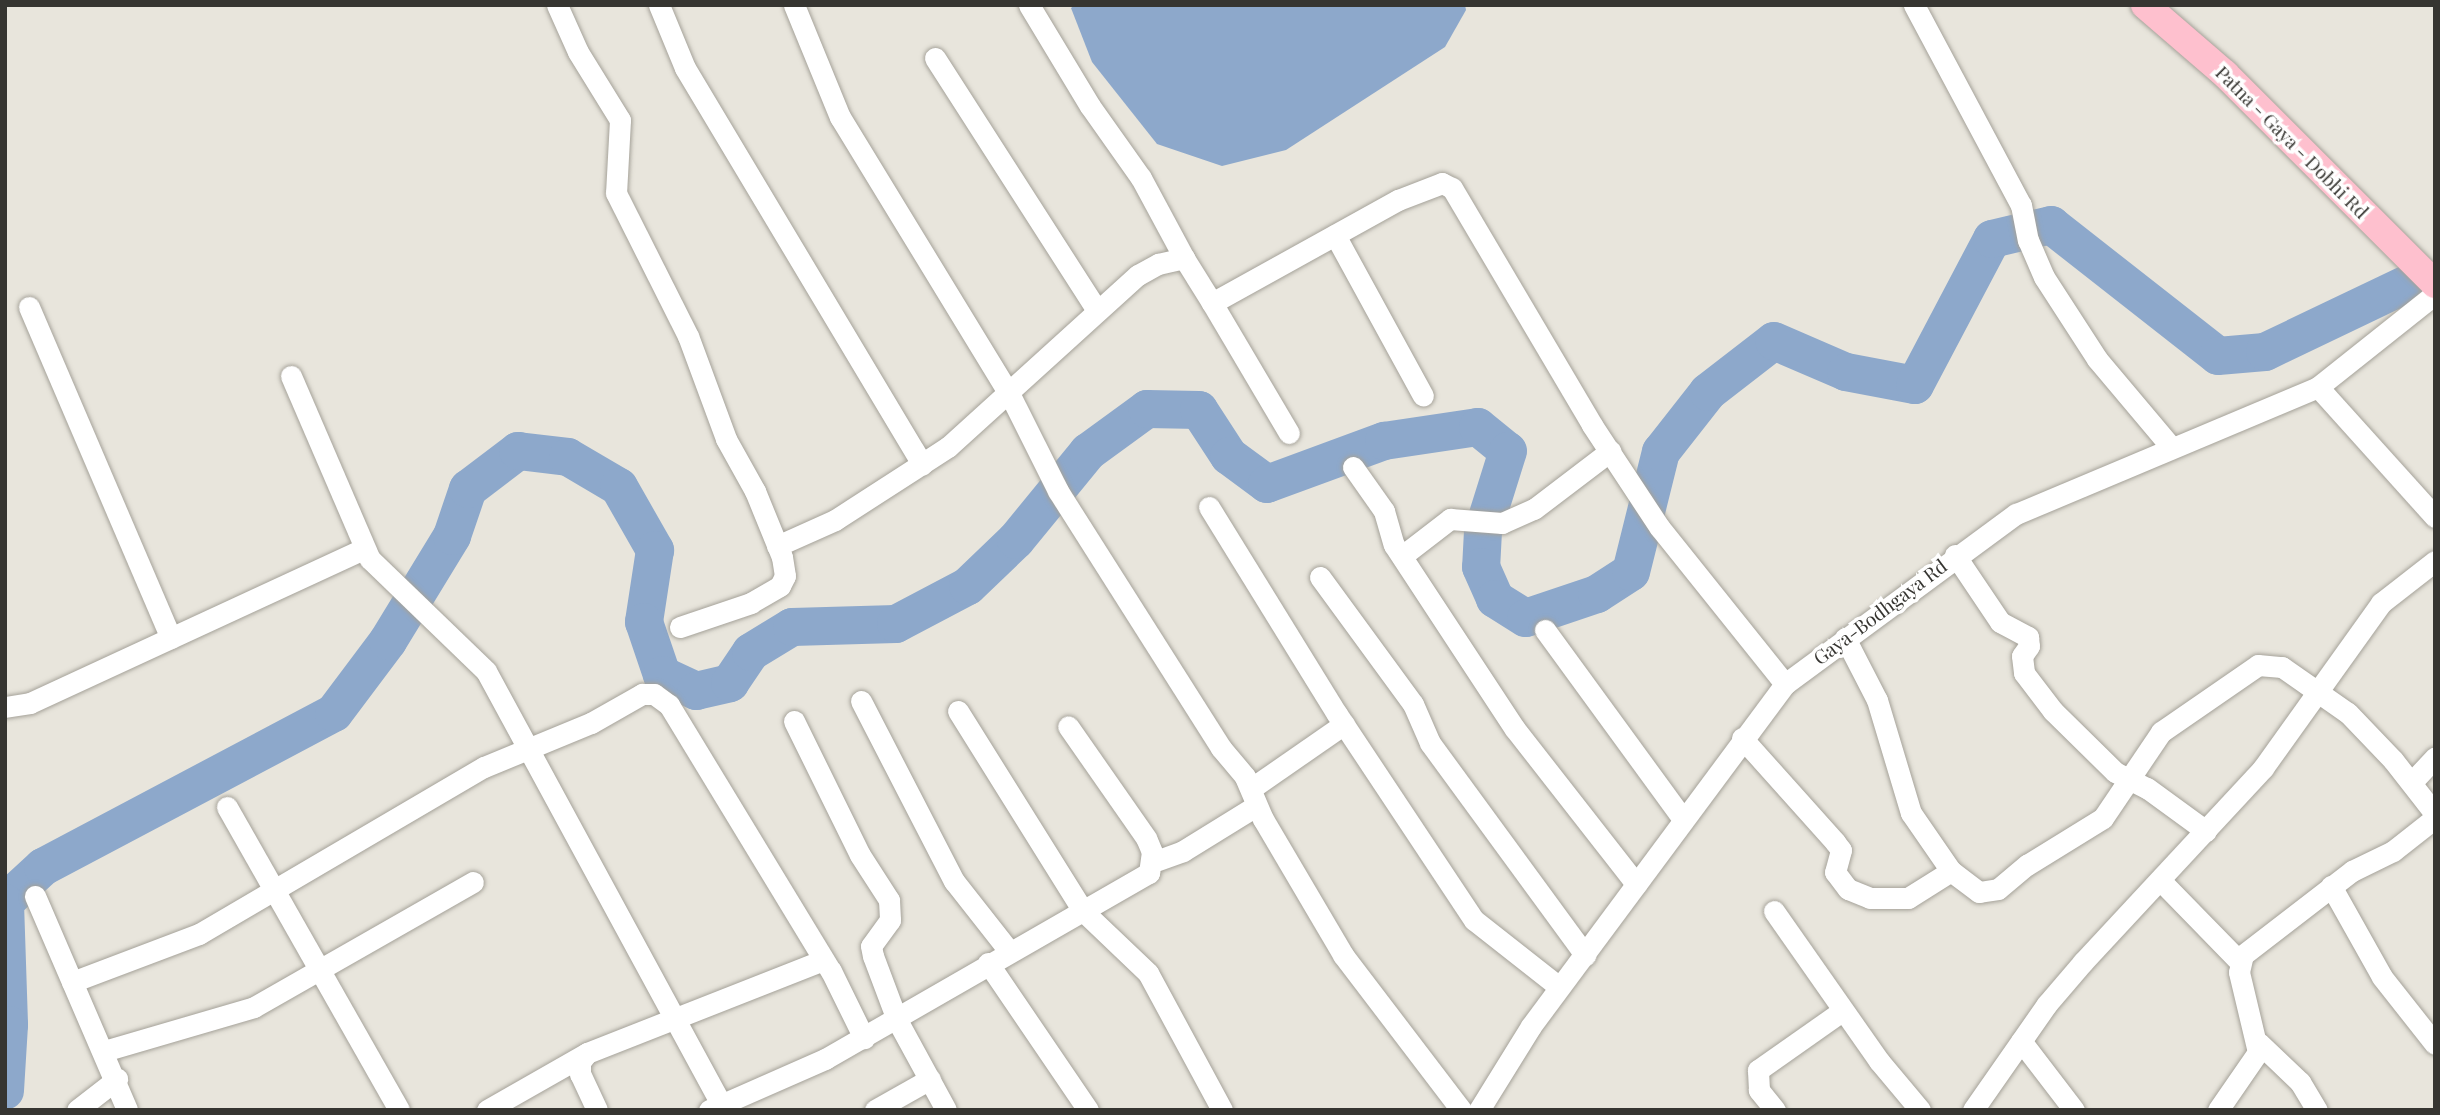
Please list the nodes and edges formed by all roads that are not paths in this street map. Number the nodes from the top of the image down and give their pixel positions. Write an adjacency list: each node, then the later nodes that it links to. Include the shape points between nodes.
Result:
1 (557, 5): 26 (street, via 578,51 620,120 616,193 688,336 726,439)
2 (659, 5): 22 (street, via 699,92)
3 (794, 5): 17 (street, via 827,89 859,151)
4 (1030, 5): 9 (street, via 1090,106 1141,178)
5 (1914, 5): 20 (street, via 2025,215 2028,240 2044,277 2082,337)
6 (2145, 5): 10 (main road, Patna - Gaya - Dobhi Rd, via 2225,74)
7 (935, 58): 14 (street)
8 (1335, 235): 12 (street); 18 (street); 21 (street, via 1430,184 1452,188)
9 (1184, 258): 12 (street); 14 (street, via 1171,259 1138,275)
10 (2435, 284)
11 (2435, 294): 16 (street, Gaya-Bodhgaya Rd)
12 (1212, 303): 19 (street)
13 (29, 307): 34 (street)
14 (1097, 310): 17 (street)
15 (291, 376): 27 (street)
16 (2318, 387): 20 (street, Gaya-Bodhgaya Rd); 25 (street)
17 (1010, 395): 22 (street); 49 (street, via 1058,492)
18 (1423, 396)
19 (1289, 433)
20 (2171, 447): 28 (street, Gaya-Bodhgaya Rd, via 2040,502)
21 (1609, 451): 29 (street, via 1548,501 1502,523 1450,519); 36 (street, via 1660,528)
22 (922, 464): 26 (street, via 835,520)
23 (1353, 467): 29 (street, via 1384,510)
24 (1209, 507): 42 (street)
25 (2435, 517)
26 (777, 546): 32 (street, via 785,576 780,586 751,603)
27 (364, 549): 34 (street); 45 (street, via 389,580 423,607 486,671)
28 (1955, 555): 35 (street, Gaya-Bodhgaya Rd); 47 (street, via 2000,622 2028,637 2022,662 2037,691 2103,761)
29 (1402, 556): 58 (street, via 1528,747)
30 (2435, 561): 37 (street, via 2381,603)
31 (1320, 577): 65 (street, via 1413,704 1430,743)
32 (680, 627)
33 (1545, 630): 52 (street)
34 (171, 638): 39 (street, via 30,703)
35 (1845, 638): 36 (street, Gaya-Bodhgaya Rd); 55 (street, via 1877,700 1911,813)
36 (1785, 684): 44 (street, Gaya-Bodhgaya Rd)
37 (2317, 689): 47 (street, via 2282,667 2258,665 2161,732); 48 (street, via 2362,726); 53 (street, via 2278,750)
38 (861, 701): 64 (street, via 961,892)
39 (5, 707)
40 (958, 711): 62 (street)
41 (794, 721): 74 (street, via 860,855 889,901 890,920 871,946)
42 (1344, 724): 49 (street); 71 (street, via 1474,920)
43 (1069, 726): 54 (street, via 1146,838)
44 (1742, 738): 52 (street, Gaya-Bodhgaya Rd); 55 (street, via 1835,842 1840,850 1835,872 1848,889 1870,898 1908,898)
45 (526, 748): 60 (street, via 368,834); 66 (street, via 598,720 642,694 663,698); 73 (street)
46 (2435, 757): 48 (street)
47 (2130, 782): 53 (street, via 2147,788); 55 (street, via 2111,810 2091,827 1989,894)
48 (2412, 782): 51 (street)
49 (1254, 797): 54 (street, via 1183,851); 93 (street, via 1343,955)
50 (227, 807): 60 (street)
51 (2435, 816): 59 (street, via 2393,851)
52 (1683, 819): 58 (street, Gaya-Bodhgaya Rd)
53 (2206, 831): 56 (street)
54 (1153, 862): 62 (street, via 1142,878)
55 (1951, 871)
56 (2160, 880): 67 (street); 76 (street, via 2083,962)
57 (473, 882): 69 (street)
58 (1636, 884): 65 (street, Gaya-Bodhgaya Rd)
59 (2331, 886): 67 (street, via 2265,934); 78 (street, via 2382,977)
60 (276, 892): 69 (street); 70 (street, via 181,942)
61 (35, 896): 70 (street)
62 (1083, 911): 64 (street); 92 (street, via 1148,973)
63 (1774, 911): 72 (street)
64 (1009, 951): 68 (street)
65 (1585, 956): 71 (street, Gaya-Bodhgaya Rd)
66 (824, 960): 73 (street); 75 (street)
67 (2239, 962): 77 (street)
68 (988, 963): 74 (street); 91 (street)
69 (318, 971): 79 (street, via 254,1007); 86 (street)
70 (72, 982): 79 (street)
71 (1559, 988): 94 (street, Gaya-Bodhgaya Rd)
72 (1842, 1011): 95 (street, via 1758,1070 1759,1090); 96 (street)
73 (679, 1019): 80 (street); 83 (street)
74 (897, 1020): 75 (street); 82 (street)
75 (864, 1038): 83 (street, via 784,1079)
76 (2021, 1041): 97 (street); 98 (street)
77 (2259, 1043): 99 (street, via 2253,1062); 100 (street, via 2300,1082)
78 (2435, 1044)
79 (104, 1051): 81 (street)
80 (587, 1053): 87 (street); 88 (street, via 580,1062 580,1074)
81 (117, 1079): 84 (street); 85 (street)
82 (930, 1079): 89 (street); 90 (street)
83 (715, 1107)
84 (76, 1110)
85 (127, 1110)
86 (400, 1110)
87 (487, 1110)
88 (597, 1110)
89 (875, 1110)
90 (946, 1110)
91 (1088, 1110)
92 (1222, 1110)
93 (1461, 1110)
94 (1479, 1110)
95 (1775, 1110)
96 (1920, 1110)
97 (1973, 1110)
98 (2074, 1110)
99 (2218, 1110)
100 (2317, 1110)

